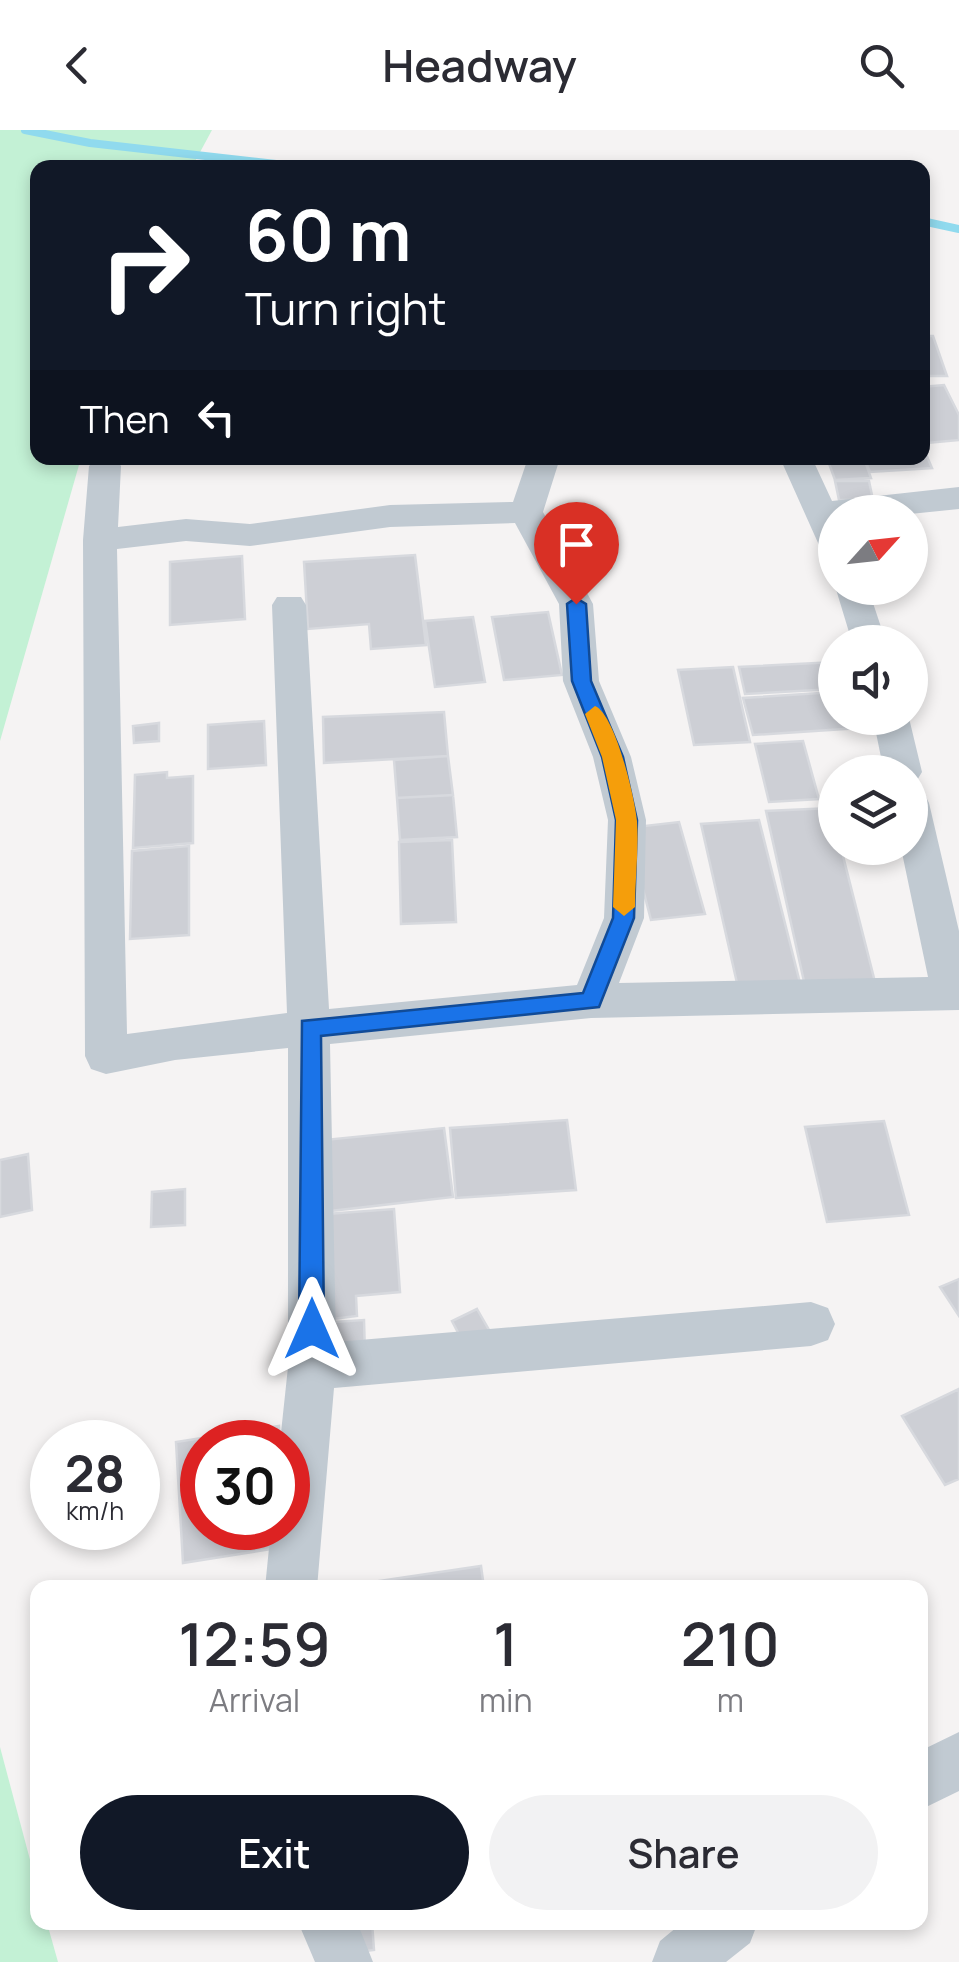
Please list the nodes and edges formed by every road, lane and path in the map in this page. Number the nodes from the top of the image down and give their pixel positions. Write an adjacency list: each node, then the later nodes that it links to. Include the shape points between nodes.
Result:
1 (542, 465): 7 (street)
2 (799, 465): 6 (street)
3 (105, 466): 8 (street)
4 (959, 498): 5 (street)
5 (928, 502)
6 (818, 505)
7 (526, 512): 8 (street); 12 (street, via 576,604 581,681 612,757 627,820 624,918)
8 (100, 540): 13 (street, via 106,1056)
9 (290, 605): 13 (street)
10 (925, 865): 11 (street)
11 (956, 994): 12 (street)
12 (591, 1001): 13 (street)
13 (310, 1028): 15 (street)
14 (811, 1324): 15 (street)
15 (312, 1367): 16 (street)
16 (292, 1580)
17 (959, 1760): 18 (street)
18 (928, 1777)
19 (330, 1930): 21 (street)
20 (719, 1930): 22 (street)
21 (344, 1962)
22 (681, 1962)

